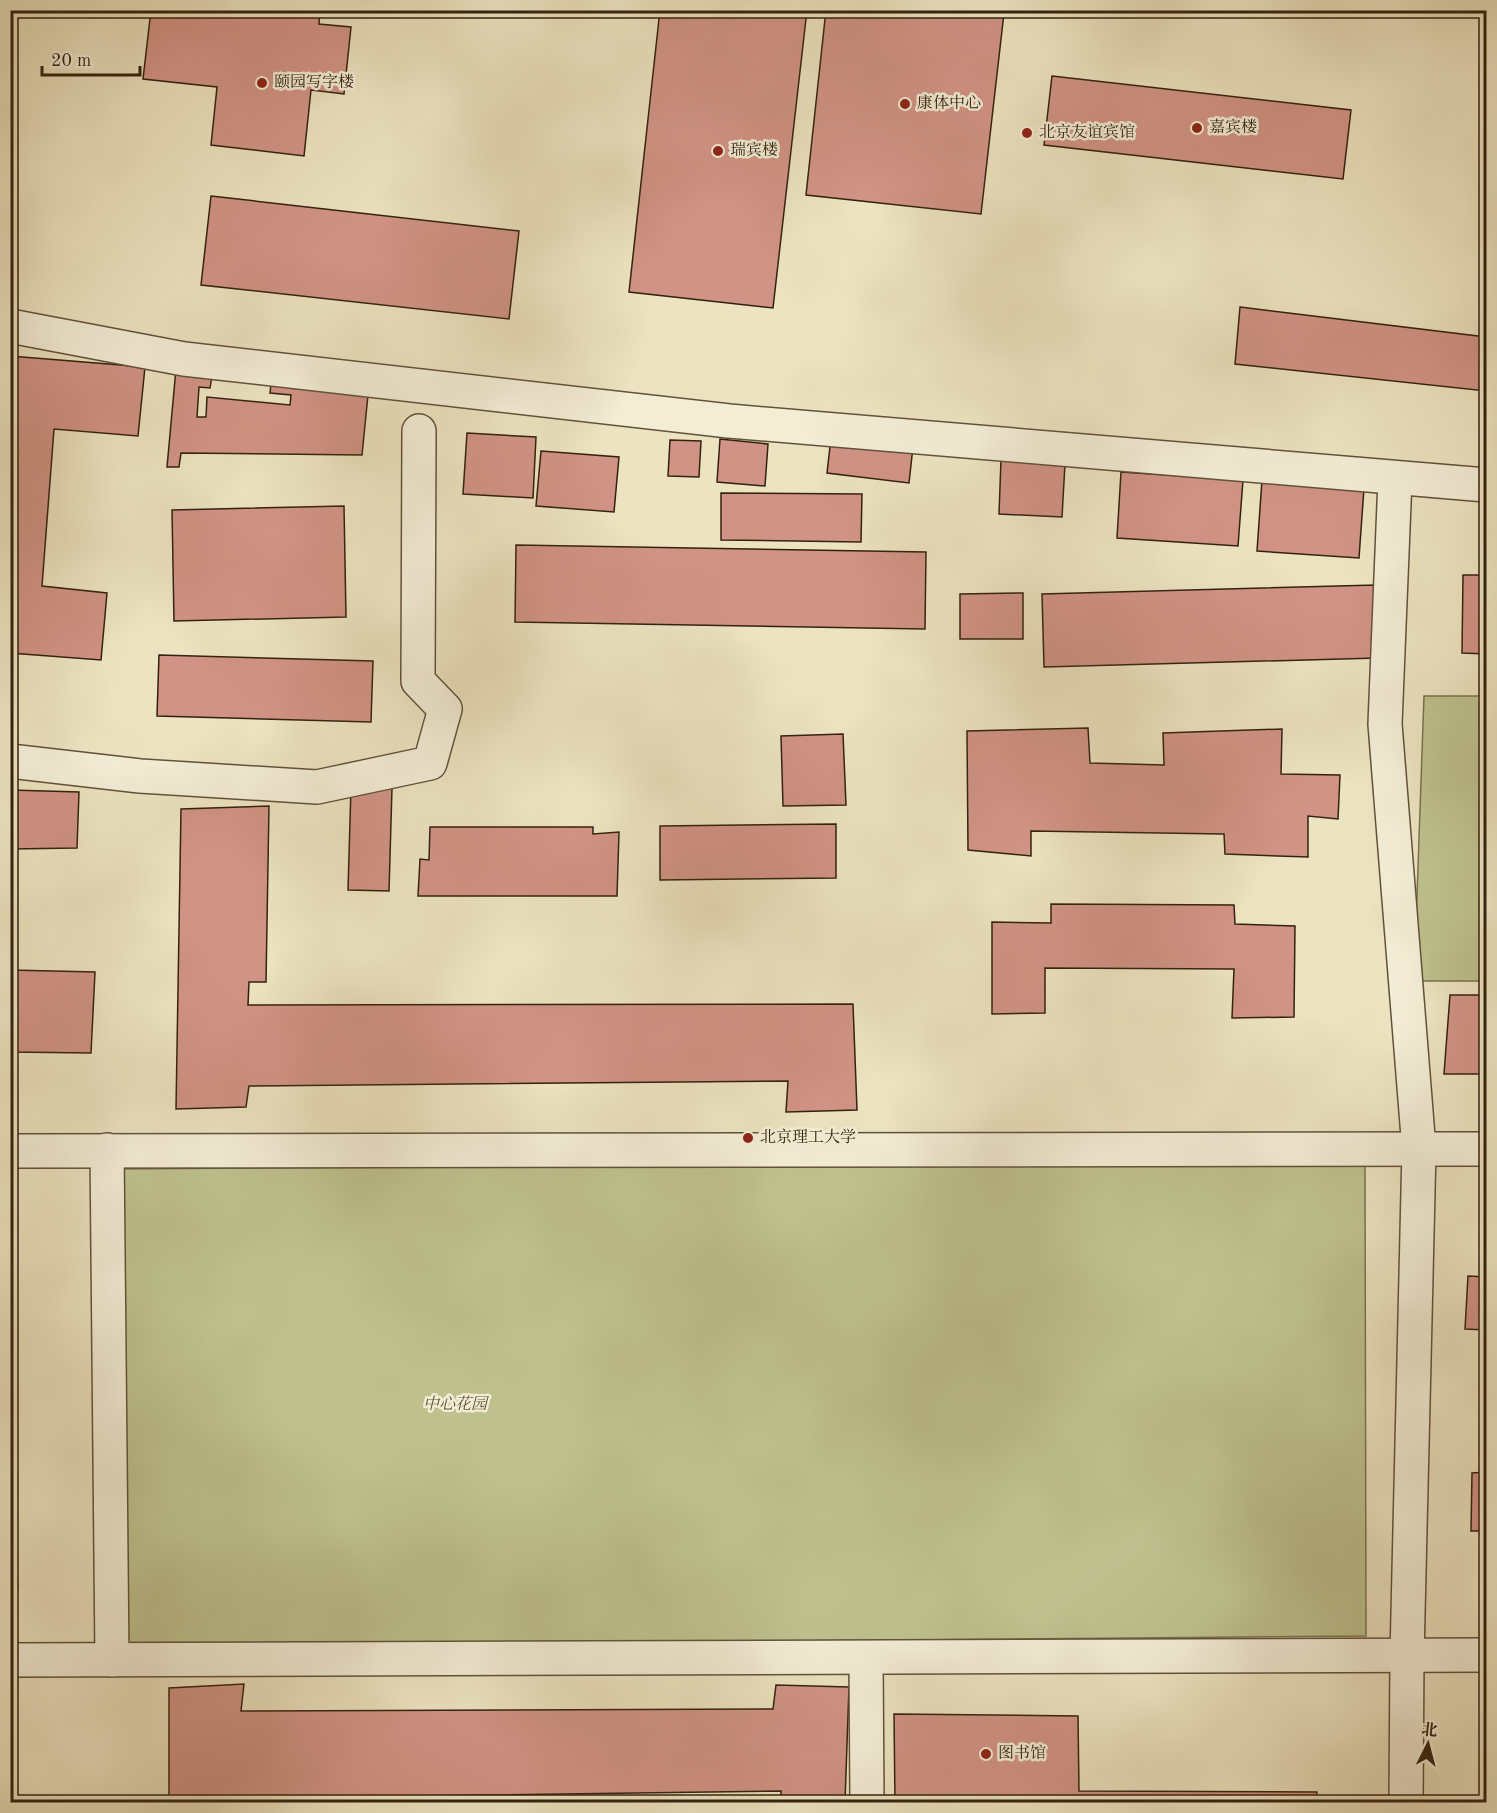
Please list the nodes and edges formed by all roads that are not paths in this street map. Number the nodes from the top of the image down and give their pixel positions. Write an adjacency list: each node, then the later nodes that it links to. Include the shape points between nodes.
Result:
1 (10, 326): 3 (street, via 184,359 729,421)
2 (419, 431): 5 (street, via 418,681 445,709 430,763 317,787 140,776)
3 (1395, 479): 4 (street); 6 (street, via 1385,724)
4 (1486, 485)
5 (10, 761)
6 (1419, 1149): 7 (street); 9 (street); 11 (street)
7 (1486, 1149)
8 (10, 1150): 9 (street)
9 (107, 1150): 14 (street)
10 (1486, 1655): 11 (street)
11 (1407, 1656): 12 (street); 16 (street)
12 (866, 1658): 14 (street); 15 (street)
13 (10, 1660): 14 (street)
14 (112, 1660)
15 (867, 1803)
16 (1406, 1803)

